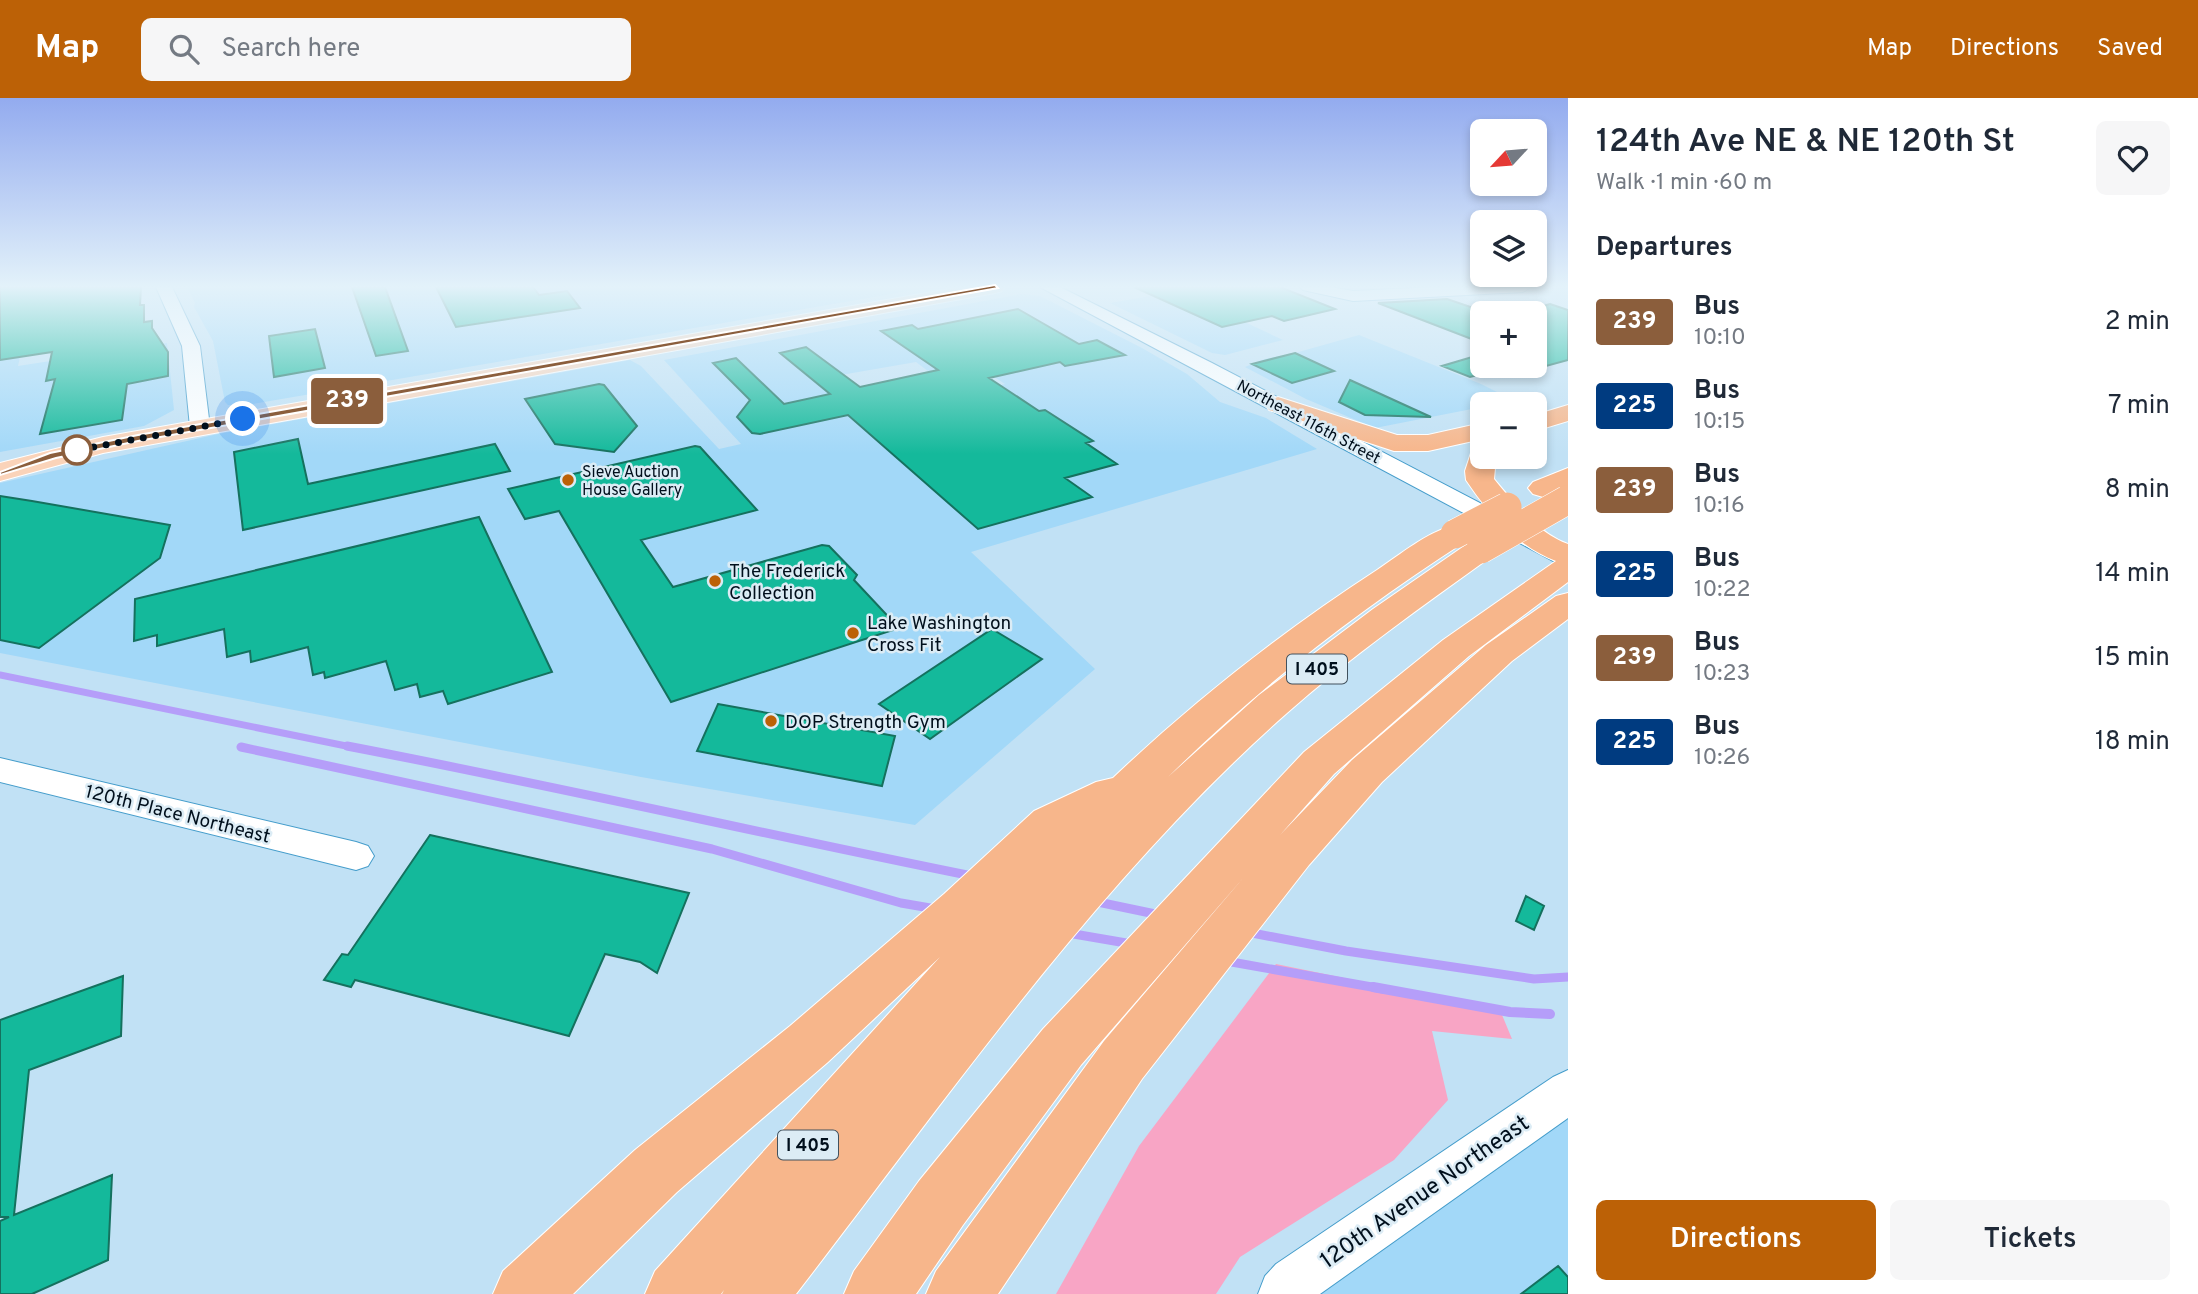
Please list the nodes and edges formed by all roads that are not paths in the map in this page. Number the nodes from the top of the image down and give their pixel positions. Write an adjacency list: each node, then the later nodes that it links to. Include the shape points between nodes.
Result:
1 (190, 343): 7 (street)
2 (678, 343): 7 (main road)
3 (1157, 343): 4 (street, Northeast 116th Street)
4 (1278, 405): 8 (highway, via 1394,443 1433,444); 15 (street, Northeast 116th Street)
5 (1568, 413): 6 (highway)
6 (1547, 419)
7 (200, 427): 10 (main road)
8 (1470, 434)
9 (0, 462): 10 (main road)
10 (29, 462): 12 (main road)
11 (1479, 469): 15 (highway, via 1489,494)
12 (0, 472)
13 (1561, 491): 14 (highway, I 405, bridge)
14 (1468, 541): 17 (highway, I 405, via 1397,570 1240,689 1135,782); 19 (highway, I 405, via 1385,617 1273,704 1166,804 1038,943)
15 (1560, 569): 24 (highway, via 1455,648 1319,763 1062,1047); 25 (highway, via 1499,653 1367,771 1293,852 1123,1060)
16 (0, 770): 18 (street, 120th Place Northeast)
17 (1068, 828): 19 (highway, I 405); 21 (highway, via 961,908 809,1044 656,1171)
18 (356, 856)
19 (962, 1001): 22 (highway, I 405); 23 (highway, I 405)
20 (1568, 1091): 26 (street, 120th Avenue Northeast)
21 (526, 1294)
22 (678, 1294)
23 (755, 1294)
24 (877, 1294)
25 (959, 1294)
26 (1283, 1294)

